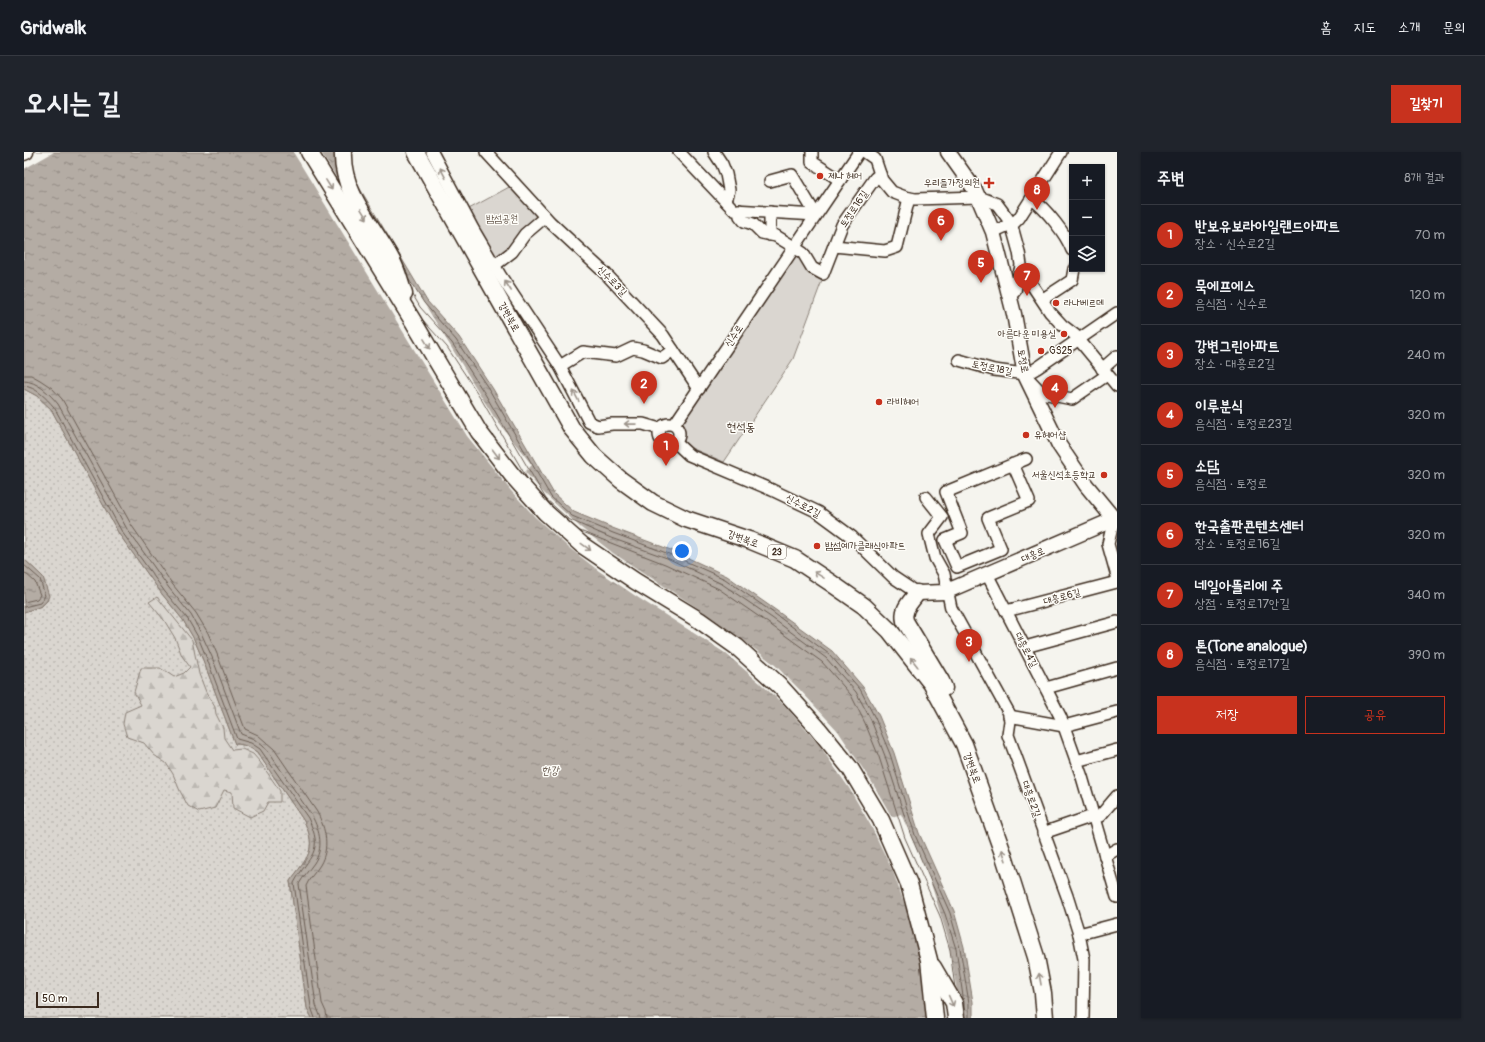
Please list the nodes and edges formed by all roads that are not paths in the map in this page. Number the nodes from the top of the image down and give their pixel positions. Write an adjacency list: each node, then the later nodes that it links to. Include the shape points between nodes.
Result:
1 (309, 152): 36 (highway, one-way to 36)
2 (343, 152): 36 (highway, one-way to 36, via 346,179 359,207 393,261)
3 (416, 152): 65 (highway, 강변북로 / 23, one-way to 3, via 931,683 890,631 864,606 795,559 686,519 653,503 620,480 594,456 572,429)
4 (432, 152): 30 (street, one-way to 4)
5 (486, 152): 23 (street, 신수로3길)
6 (679, 152): 19 (street)
7 (714, 152): 19 (street, via 726,174 729,190)
8 (812, 152): 14 (street, via 812,162)
9 (859, 152): 14 (street, 신수로)
10 (865, 152): 13 (street, via 875,159)
11 (948, 152): 17 (main road, 토정로)
12 (1061, 152): 18 (street)
13 (880, 174): 16 (street, via 892,192); 28 (street, 토정로16길, via 842,224)
14 (840, 180): 22 (street, 신수로)
15 (770, 181): 22 (street, via 792,175)
16 (909, 198): 17 (street); 28 (street, via 897,247 885,251)
17 (979, 198): 24 (street, via 996,204); 25 (main road, 토정로)
18 (1032, 199): 24 (street, via 1019,218); 27 (street, via 1058,226)
19 (726, 202): 20 (street, via 734,210)
20 (739, 210): 21 (street); 26 (street, via 744,221 753,224 762,233)
21 (770, 212): 22 (street); 26 (street)
22 (816, 215): 29 (street, 신수로)
23 (545, 217): 30 (street, via 525,234 512,252); 38 (street, 신수로3길, via 606,274 663,335)
24 (1011, 223): 25 (street); 31 (street, via 1019,252)
25 (993, 232): 33 (main road, 토정로)
26 (770, 235): 29 (street)
27 (1069, 245)
28 (834, 246): 29 (street, 토정로16길, via 823,274 812,268 803,253)
29 (794, 247): 45 (street, 신수로)
30 (495, 265): 41 (street, one-way to 30)
31 (1020, 271): 33 (street, via 1015,291); 34 (street)
32 (1073, 272): 34 (street, via 1072,280)
33 (1010, 296): 43 (main road, 토정로)
34 (1043, 300): 37 (street, via 1050,312 1075,335)
35 (1117, 313): 37 (street)
36 (413, 321): 77 (highway, one-way to 77, via 479,432 545,512 582,545 699,620 737,648 779,685 850,768 880,820 909,884)
37 (1078, 341): 42 (street); 43 (street)
38 (673, 350): 41 (street, via 662,358 633,348 616,356 582,352); 45 (street, 신수로3길)
39 (1117, 356): 42 (street)
40 (959, 360): 43 (street, 토정로18길)
41 (560, 366): 47 (street, one-way to 41, via 642,424 598,426 589,422)
42 (1105, 372): 43 (street, via 1072,399 1042,393); 44 (street)
43 (1025, 375): 52 (main road, 토정로, via 1059,445 1086,485)
44 (1117, 386)
45 (699, 389): 46 (street, 신수로)
46 (674, 425): 47 (street, via 668,424); 48 (street, via 680,434)
47 (660, 429): 48 (street, via 663,441 669,444)
48 (675, 442): 57 (street, 신수로2길, via 689,455 818,512 852,537 893,577)
49 (1026, 459): 50 (street)
50 (1013, 464): 50 (street, via 946,492 962,533 945,540 956,567 1001,549 988,518 1029,501)
51 (926, 497): 56 (street, via 942,518 929,534 935,558 944,574)
52 (1116, 519): 53 (main road, 대흥로); 54 (street, via 1108,544)
53 (988, 574): 56 (main road, 대흥로); 58 (street, 대흥로4길)
54 (1117, 576)
55 (1117, 582): 58 (street, 대흥로6길)
56 (948, 590): 57 (main road, 대흥로); 64 (street, 대흥로2길, via 951,608)
57 (917, 593): 65 (highway, via 903,615 941,681 950,702)
58 (1006, 611): 60 (street, 대흥로4길)
59 (1117, 622): 60 (street)
60 (1025, 647): 62 (street, 대흥로4길)
61 (1117, 668): 62 (street)
62 (1046, 688): 66 (street, 대흥로4길)
63 (1117, 712): 66 (street)
64 (1009, 716): 66 (street); 71 (street, 대흥로2길, via 1008,735)
65 (951, 718): 80 (highway, 강변북로 / 23, one-way to 65, via 1036,957 1024,917 967,752)
66 (1064, 726): 68 (street, 대흥로4길)
67 (1117, 750): 68 (street)
68 (1076, 761): 70 (street, 대흥로4길)
69 (1117, 796): 70 (street, via 1100,816)
70 (1093, 816): 71 (street); 73 (street, 대흥로4길)
71 (1043, 833): 76 (street, 대흥로2길)
72 (1117, 848): 73 (street)
73 (1105, 856): 74 (street, 대흥로4길)
74 (1117, 897)
75 (1117, 924): 76 (street)
76 (1079, 934): 81 (street, 대흥로2길, via 1084,959)
77 (929, 960): 78 (highway); 79 (highway, one-way to 79, via 954,1003)
78 (936, 1018)
79 (956, 1018)
80 (1045, 1018)
81 (1083, 1018)

